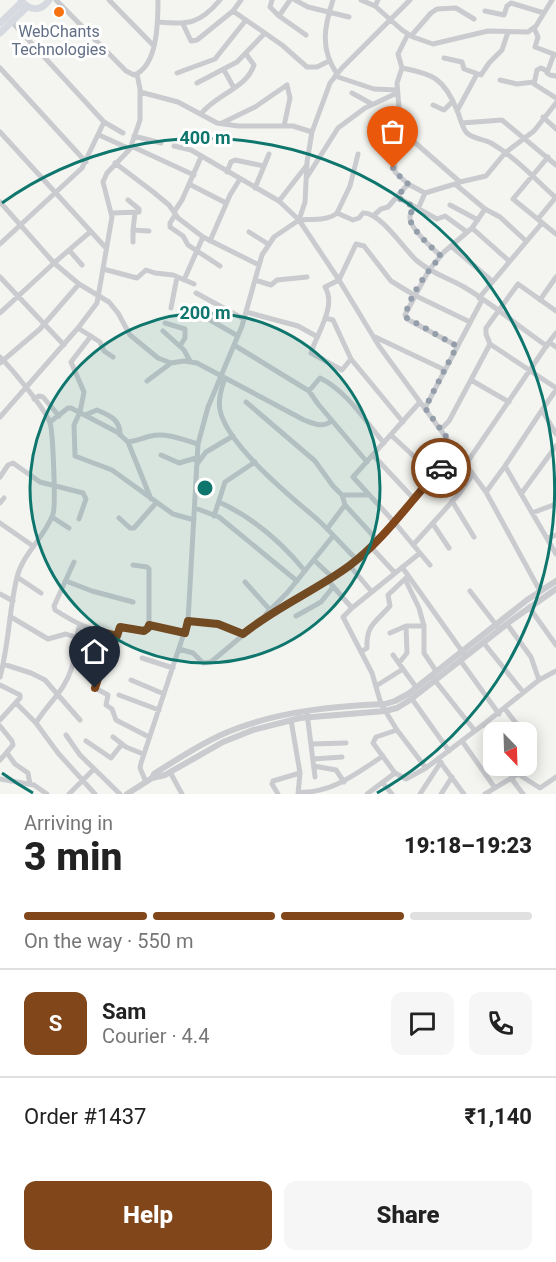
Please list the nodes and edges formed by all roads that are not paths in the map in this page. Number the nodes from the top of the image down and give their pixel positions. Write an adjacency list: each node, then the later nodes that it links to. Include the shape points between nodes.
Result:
1 (49, 0): 15 (main road, via 37,9)
2 (56, 0): 48 (street, via 126,71)
3 (109, 0): 38 (street)
4 (158, 0): 29 (street)
5 (220, 0): 31 (street, via 195,22)
6 (241, 0): 19 (street)
7 (272, 0): 23 (street, via 270,7)
8 (290, 0): 23 (street)
9 (295, 0): 22 (street)
10 (333, 0): 22 (street)
11 (361, 0): 16 (street)
12 (410, 0): 27 (street)
13 (439, 0): 17 (street)
14 (552, 0): 18 (street)
15 (23, 3): 28 (main road); 30 (main road)
16 (377, 3): 27 (street)
17 (437, 9): 25 (street, via 456,8); 37 (street)
18 (546, 10): 20 (street, via 511,3 504,15); 21 (street); 32 (street)
19 (233, 11): 26 (street); 31 (street, via 194,41 189,39)
20 (485, 11)
21 (556, 11)
22 (330, 12): 24 (street); 42 (street, via 325,34)
23 (279, 16): 36 (street)
24 (349, 17)
25 (474, 19)
26 (246, 20): 35 (street); 47 (street, via 215,59)
27 (390, 20): 37 (street); 50 (street)
28 (12, 22): 34 (main road); 66 (street)
29 (158, 22): 31 (street); 38 (street)
30 (0, 23)
31 (183, 24)
32 (534, 28): 33 (street, via 528,32); 40 (street, via 538,37 535,47)
33 (508, 32): 37 (street, via 488,31 433,44); 49 (street, via 502,50 481,75)
34 (0, 33)
35 (265, 33): 39 (street); 42 (street, via 307,67 317,68)
36 (306, 35)
37 (409, 35): 44 (street, via 398,54)
38 (154, 46): 48 (street)
39 (246, 54): 45 (street); 55 (street, via 254,67)
40 (555, 55): 46 (street)
41 (444, 58): 49 (street, via 462,62 464,69)
42 (329, 62): 50 (street)
43 (0, 68): 86 (street)
44 (402, 68): 57 (street); 59 (street, via 427,72)
45 (224, 70): 54 (street); 55 (street)
46 (547, 71): 51 (street); 53 (street, via 537,70)
47 (177, 73)
48 (137, 74): 56 (street)
49 (477, 74): 63 (street)
50 (336, 75): 57 (street, via 374,89); 72 (street)
51 (556, 76)
52 (500, 80): 53 (street)
53 (534, 82): 60 (street)
54 (197, 83)
55 (234, 88): 64 (street)
56 (140, 92): 64 (street, via 178,102); 76 (street, via 140,120)
57 (397, 92): 61 (street); 73 (street, via 399,108)
58 (352, 93): 61 (street)
59 (453, 101): 62 (street, via 444,110); 63 (street)
60 (556, 101): 65 (street)
61 (372, 104): 95 (street, via 338,129)
62 (433, 105)
63 (457, 111): 68 (street)
64 (201, 114): 67 (street)
65 (543, 117): 70 (street); 77 (street)
66 (104, 122): 74 (street); 75 (street)
67 (222, 123): 69 (street); 69 (street, via 287,85 290,98)
68 (462, 123): 77 (street, via 502,120); 82 (street, via 473,138 486,140)
69 (284, 126): 72 (street)
70 (556, 129)
71 (0, 132): 101 (street)
72 (312, 132): 88 (street)
73 (394, 132): 96 (street, via 412,140); 98 (street, via 393,168)
74 (123, 133)
75 (99, 135): 80 (street); 86 (street)
76 (134, 136): 78 (street); 80 (street)
77 (526, 138): 82 (street); 85 (street)
78 (161, 143)
79 (174, 146): 84 (street)
80 (130, 148): 87 (street); 92 (street)
81 (269, 153): 90 (street)
82 (505, 153): 93 (street); 96 (street, via 486,176)
83 (358, 154): 113 (street, via 350,186)
84 (201, 157): 91 (street); 92 (street)
85 (548, 157): 89 (street); 93 (street)
86 (86, 162): 101 (street)
87 (115, 163): 111 (street, via 103,182); 114 (street)
88 (307, 165): 95 (street); 105 (street)
89 (556, 165)
90 (264, 166): 91 (street, via 235,160); 99 (street)
91 (227, 172): 94 (street)
92 (194, 175): 97 (street)
93 (532, 176): 103 (street); 118 (street, via 513,199)
94 (240, 179): 99 (street); 107 (street)
95 (307, 179): 116 (street)
96 (458, 183): 100 (street); 110 (street)
97 (189, 184): 107 (street); 114 (street)
98 (408, 184): 100 (street); 102 (street)
99 (255, 188): 105 (street)
100 (425, 193): 109 (street)
101 (55, 194): 119 (street); 124 (street)
102 (397, 197): 109 (street); 115 (street)
103 (556, 197): 118 (street)
104 (128, 200): 112 (street, via 139,208)
105 (279, 201): 116 (street)
106 (0, 202): 119 (street)
107 (226, 204): 127 (street)
108 (450, 205): 117 (street)
109 (416, 208): 121 (street, via 439,220 445,216); 136 (street, via 410,221)
110 (485, 209): 117 (street); 128 (street)
111 (112, 213): 112 (street); 133 (street)
112 (135, 213): 120 (street)
113 (337, 213): 115 (street, via 353,220 366,212); 116 (street, via 328,218)
114 (175, 214): 126 (street); 134 (street, via 170,227)
115 (373, 216): 143 (street)
116 (299, 220): 131 (street); 150 (street)
117 (478, 220): 121 (street)
118 (540, 221): 122 (street); 128 (street)
119 (21, 225): 130 (street); 138 (street)
120 (133, 230): 123 (street); 129 (street)
121 (469, 230): 132 (street); 137 (street)
122 (555, 230)
123 (149, 231)
124 (90, 232): 133 (street); 135 (street)
125 (249, 232): 131 (street)
126 (202, 237): 127 (street); 134 (street)
127 (210, 241): 140 (street)
128 (526, 241): 137 (street)
129 (134, 242)
130 (0, 244)
131 (268, 244): 140 (street)
132 (451, 246): 136 (street); 151 (street)
133 (106, 249): 142 (street)
134 (196, 249): 141 (street); 148 (street)
135 (69, 250): 138 (street); 139 (street)
136 (441, 256): 143 (street)
137 (509, 261): 151 (street)
138 (54, 263): 152 (street); 157 (street)
139 (82, 264)
140 (259, 265): 149 (street)
141 (220, 266)
142 (103, 269): 145 (street, via 137,278 147,270); 155 (street)
143 (429, 270): 156 (street); 158 (street)
144 (0, 277): 157 (street)
145 (177, 277): 148 (street); 160 (street)
146 (556, 277): 159 (street)
147 (307, 278): 149 (street, via 277,280 271,285)
148 (184, 280): 153 (street)
149 (255, 280): 164 (street)
150 (339, 280): 156 (street, via 359,243 391,281); 165 (street, via 325,287 329,294); 176 (street)
151 (492, 281): 158 (street)
152 (79, 284): 155 (street); 169 (street)
153 (194, 284)
154 (196, 293): 164 (street)
155 (99, 295): 170 (street); 188 (street, via 114,307 130,335 158,358)
156 (414, 295): 167 (street); 182 (street, via 405,317)
157 (18, 297): 163 (street); 169 (street)
158 (480, 299): 161 (street); 167 (street)
159 (540, 300): 161 (street, via 518,284); 162 (street)
160 (171, 308)
161 (497, 311): 177 (street, via 486,328); 178 (street)
162 (556, 311)
163 (0, 313)
164 (245, 315): 174 (street); 175 (street, via 298,326)
165 (325, 318): 175 (street); 185 (street, via 333,320)
166 (210, 320): 174 (street)
167 (471, 322): 182 (street)
168 (165, 323): 181 (street, via 185,329)
169 (44, 324): 179 (street); 186 (street)
170 (78, 328): 173 (street); 179 (street)
171 (163, 331): 181 (street)
172 (556, 333): 178 (street)
173 (91, 336): 184 (street); 204 (street, via 71,362 84,392)
174 (238, 336): 180 (street)
175 (316, 336): 185 (street, via 311,353 342,370)
176 (372, 336): 189 (street); 199 (street)
177 (490, 344): 190 (street); 192 (street)
178 (548, 344): 183 (street); 190 (street)
179 (64, 345): 194 (street)
180 (234, 345): 191 (street); 196 (street)
181 (180, 346): 187 (street)
182 (457, 346): 189 (street)
183 (556, 347)
184 (113, 357)
185 (351, 359): 209 (street)
186 (1, 360): 194 (street)
187 (190, 361): 188 (street); 191 (street)
188 (171, 363): 193 (street)
189 (445, 370): 201 (street)
190 (530, 370): 195 (street); 200 (street)
191 (223, 377): 207 (street, via 318,426); 214 (street, via 219,404); 217 (street, via 208,407)
192 (471, 380): 200 (street); 210 (street)
193 (147, 381)
194 (26, 388): 197 (street); 202 (street)
195 (556, 389): 203 (street)
196 (309, 391): 207 (street); 216 (street, via 320,378 326,381 352,403)
197 (34, 399): 205 (street, via 43,397); 208 (street)
198 (246, 402): 234 (street, via 315,461)
199 (420, 402): 201 (street); 209 (street)
200 (508, 402): 225 (street)
201 (425, 408): 210 (street)
202 (2, 409): 206 (street)
203 (542, 410): 211 (street); 227 (street)
204 (83, 414): 205 (street, via 68,408); 212 (street); 212 (street, via 97,410 112,417 120,427); 238 (street, via 74,429 76,458 112,470)
205 (58, 416): 208 (street)
206 (0, 417)
207 (332, 421): 224 (street)
208 (50, 422): 231 (street)
209 (403, 422): 213 (street)
210 (441, 429): 219 (street)
211 (556, 434)
212 (120, 435): 215 (street)
213 (391, 435): 216 (street); 229 (street)
214 (233, 436): 223 (street); 226 (street, via 206,452)
215 (128, 442): 217 (street, via 152,436); 238 (street)
216 (384, 443): 220 (street)
217 (198, 444): 222 (street)
218 (556, 446): 233 (street)
219 (456, 450): 225 (street); 229 (street)
220 (373, 455): 224 (street); 236 (street)
221 (161, 456): 222 (street, via 179,463)
222 (196, 458): 226 (street)
223 (255, 462): 239 (street, via 225,482); 253 (street)
224 (367, 462): 235 (street, via 353,477)
225 (466, 464): 228 (street)
226 (196, 465): 242 (street)
227 (505, 466): 232 (street); 233 (street)
228 (473, 474): 232 (street); 237 (street)
229 (434, 475): 236 (street)
230 (0, 477): 231 (street, via 13,463 40,482)
231 (54, 486): 245 (street, via 56,502); 247 (street, via 85,495)
232 (486, 492): 284 (street)
233 (521, 494): 243 (street)
234 (342, 495): 235 (street); 241 (street)
235 (369, 495): 250 (street)
236 (414, 499): 250 (street)
237 (452, 501): 251 (street); 256 (street)
238 (154, 502): 246 (street, via 134,528); 248 (street, via 173,514)
239 (219, 502): 244 (street); 272 (street, via 280,543)
240 (556, 504): 243 (street)
241 (345, 505): 253 (street); 258 (street)
242 (195, 508): 244 (street); 248 (street)
243 (532, 513): 257 (street)
244 (214, 516): 278 (street)
245 (52, 517): 252 (street); 260 (street)
246 (119, 518)
247 (79, 519)
248 (194, 520): 295 (street)
249 (0, 523): 260 (street)
250 (395, 523): 258 (street); 259 (street)
251 (433, 524): 259 (street); 262 (street)
252 (69, 528)
253 (327, 529): 255 (street)
254 (556, 535): 257 (street)
255 (333, 536): 265 (street); 266 (street)
256 (474, 537)
257 (547, 538): 264 (street)
258 (378, 541): 261 (street)
259 (413, 544): 263 (street)
260 (33, 546): 274 (street)
261 (371, 547): 266 (street); 273 (street)
262 (450, 548)
263 (420, 553): 268 (street); 271 (street)
264 (556, 554)
265 (314, 560): 272 (street); 276 (street)
266 (357, 560): 270 (street)
267 (74, 562): 277 (street)
268 (430, 564)
269 (133, 565): 299 (street, via 149,569)
270 (350, 566): 276 (street); 285 (street)
271 (402, 567): 273 (street); 275 (street)
272 (305, 571): 278 (street)
273 (395, 573): 285 (street)
274 (17, 577): 286 (street); 288 (street)
275 (407, 577): 301 (street); 311 (street, via 388,595 390,606 370,628 367,648); 313 (street)
276 (330, 579): 281 (street); 296 (street)
277 (66, 580): 289 (street); 298 (street, via 54,608)
278 (297, 581): 292 (street)
279 (556, 581): 284 (street)
280 (245, 582): 292 (street)
281 (333, 586): 291 (street); 293 (street, via 321,602)
282 (556, 588): 290 (street)
283 (470, 591): 302 (street)
284 (540, 591): 302 (street)
285 (372, 592): 291 (street)
286 (42, 593)
287 (0, 594): 288 (street)
288 (13, 601): 294 (street)
289 (133, 602)
290 (529, 607): 297 (street); 309 (street)
291 (352, 608): 311 (street, via 343,617)
292 (270, 610): 296 (street)
293 (296, 616)
294 (11, 617): 307 (street, via 48,639 66,634); 315 (street)
295 (188, 621): 304 (street); 306 (street, via 218,624)
296 (260, 621): 306 (street)
297 (507, 624): 302 (street); 322 (street, via 531,657)
298 (80, 625): 303 (street); 307 (street)
299 (149, 625): 303 (street, via 144,631 120,627 117,636); 304 (street)
300 (406, 626): 301 (street); 305 (street); 316 (street, via 407,653)
301 (424, 626): 319 (street, via 424,653)
302 (498, 627): 308 (street); 313 (street)
303 (105, 633): 350 (street, via 95,688 108,695 106,705 116,720)
304 (185, 633): 310 (street)
305 (390, 633)
306 (243, 634): 310 (street, via 208,663)
307 (75, 637): 328 (street, via 72,666)
308 (483, 642): 313 (street); 326 (street)
309 (556, 645)
310 (179, 649): 317 (street)
311 (361, 652): 324 (street)
312 (393, 655): 316 (street)
313 (462, 655): 319 (street); 319 (street); 337 (street)
314 (142, 658): 317 (street)
315 (3, 664): 320 (street); 328 (street, via 45,680)
316 (401, 666): 324 (street); 325 (street)
317 (173, 668): 327 (street)
318 (556, 670): 322 (street)
319 (434, 676): 325 (street); 330 (street); 347 (street)
320 (0, 677)
321 (131, 680): 327 (street)
322 (539, 680): 326 (street)
323 (0, 685): 331 (street, via 19,693)
324 (376, 686): 332 (street)
325 (416, 687): 332 (street, via 395,701)
326 (523, 692): 333 (street)
327 (164, 694): 334 (street)
328 (59, 695): 339 (street); 343 (street)
329 (119, 695): 334 (street)
330 (412, 699): 335 (street); 356 (street)
331 (16, 702): 338 (street); 343 (street)
332 (381, 704): 335 (street); 336 (street)
333 (505, 709): 337 (street); 342 (street)
334 (159, 710): 350 (street)
335 (385, 711): 336 (street); 346 (street)
336 (307, 714): 340 (street); 355 (street); 377 (street, via 289,713 236,728 165,766)
337 (499, 714): 341 (street)
338 (0, 720)
339 (81, 720)
340 (291, 720): 366 (street, via 231,738); 367 (street)
341 (487, 722)
342 (515, 722)
343 (36, 723): 376 (street)
344 (483, 725): 347 (street)
345 (0, 726): 357 (street, via 12,741)
346 (397, 730): 359 (street, via 373,739); 364 (street)
347 (475, 731): 352 (street)
348 (66, 735): 365 (street)
349 (113, 736): 354 (street)
350 (149, 737): 358 (street)
351 (86, 741): 354 (street, via 111,758)
352 (462, 741): 356 (street); 381 (street)
353 (346, 742): 355 (street)
354 (122, 744): 358 (street)
355 (311, 744): 363 (street)
356 (449, 751): 362 (street)
357 (7, 753): 361 (street); 380 (street, via 28,772)
358 (143, 754): 377 (street, via 140,768)
359 (382, 756): 368 (street); 378 (street)
360 (342, 757): 363 (street)
361 (0, 760)
362 (439, 760): 364 (street); 372 (street); 395 (street)
363 (314, 762): 371 (street); 378 (street, via 336,770)
364 (426, 768): 368 (street, via 406,779)
365 (94, 769): 376 (street); 389 (street)
366 (170, 772): 377 (street); 391 (street)
367 (300, 773): 383 (street); 392 (street, via 273,781)
368 (395, 773): 379 (street)
369 (515, 776): 374 (street)
370 (521, 776): 382 (street)
371 (315, 777)
372 (452, 777): 384 (street); 396 (street)
373 (556, 777): 382 (street)
374 (512, 778): 381 (street); 397 (street)
375 (0, 779): 380 (street)
376 (82, 780): 387 (street); 388 (street)
377 (149, 780): 390 (street)
378 (344, 782): 383 (street, via 320,793)
379 (383, 783): 393 (street); 394 (street)
380 (30, 784): 386 (street)
381 (495, 788): 385 (street)
382 (540, 788): 398 (street)
383 (298, 793)
384 (461, 793)
385 (488, 793)
386 (47, 794)
387 (69, 794)
388 (95, 794)
389 (120, 794)
390 (127, 794)
391 (182, 794)
392 (278, 794)
393 (367, 794)
394 (392, 794)
395 (420, 794)
396 (441, 794)
397 (523, 794)
398 (545, 794)

